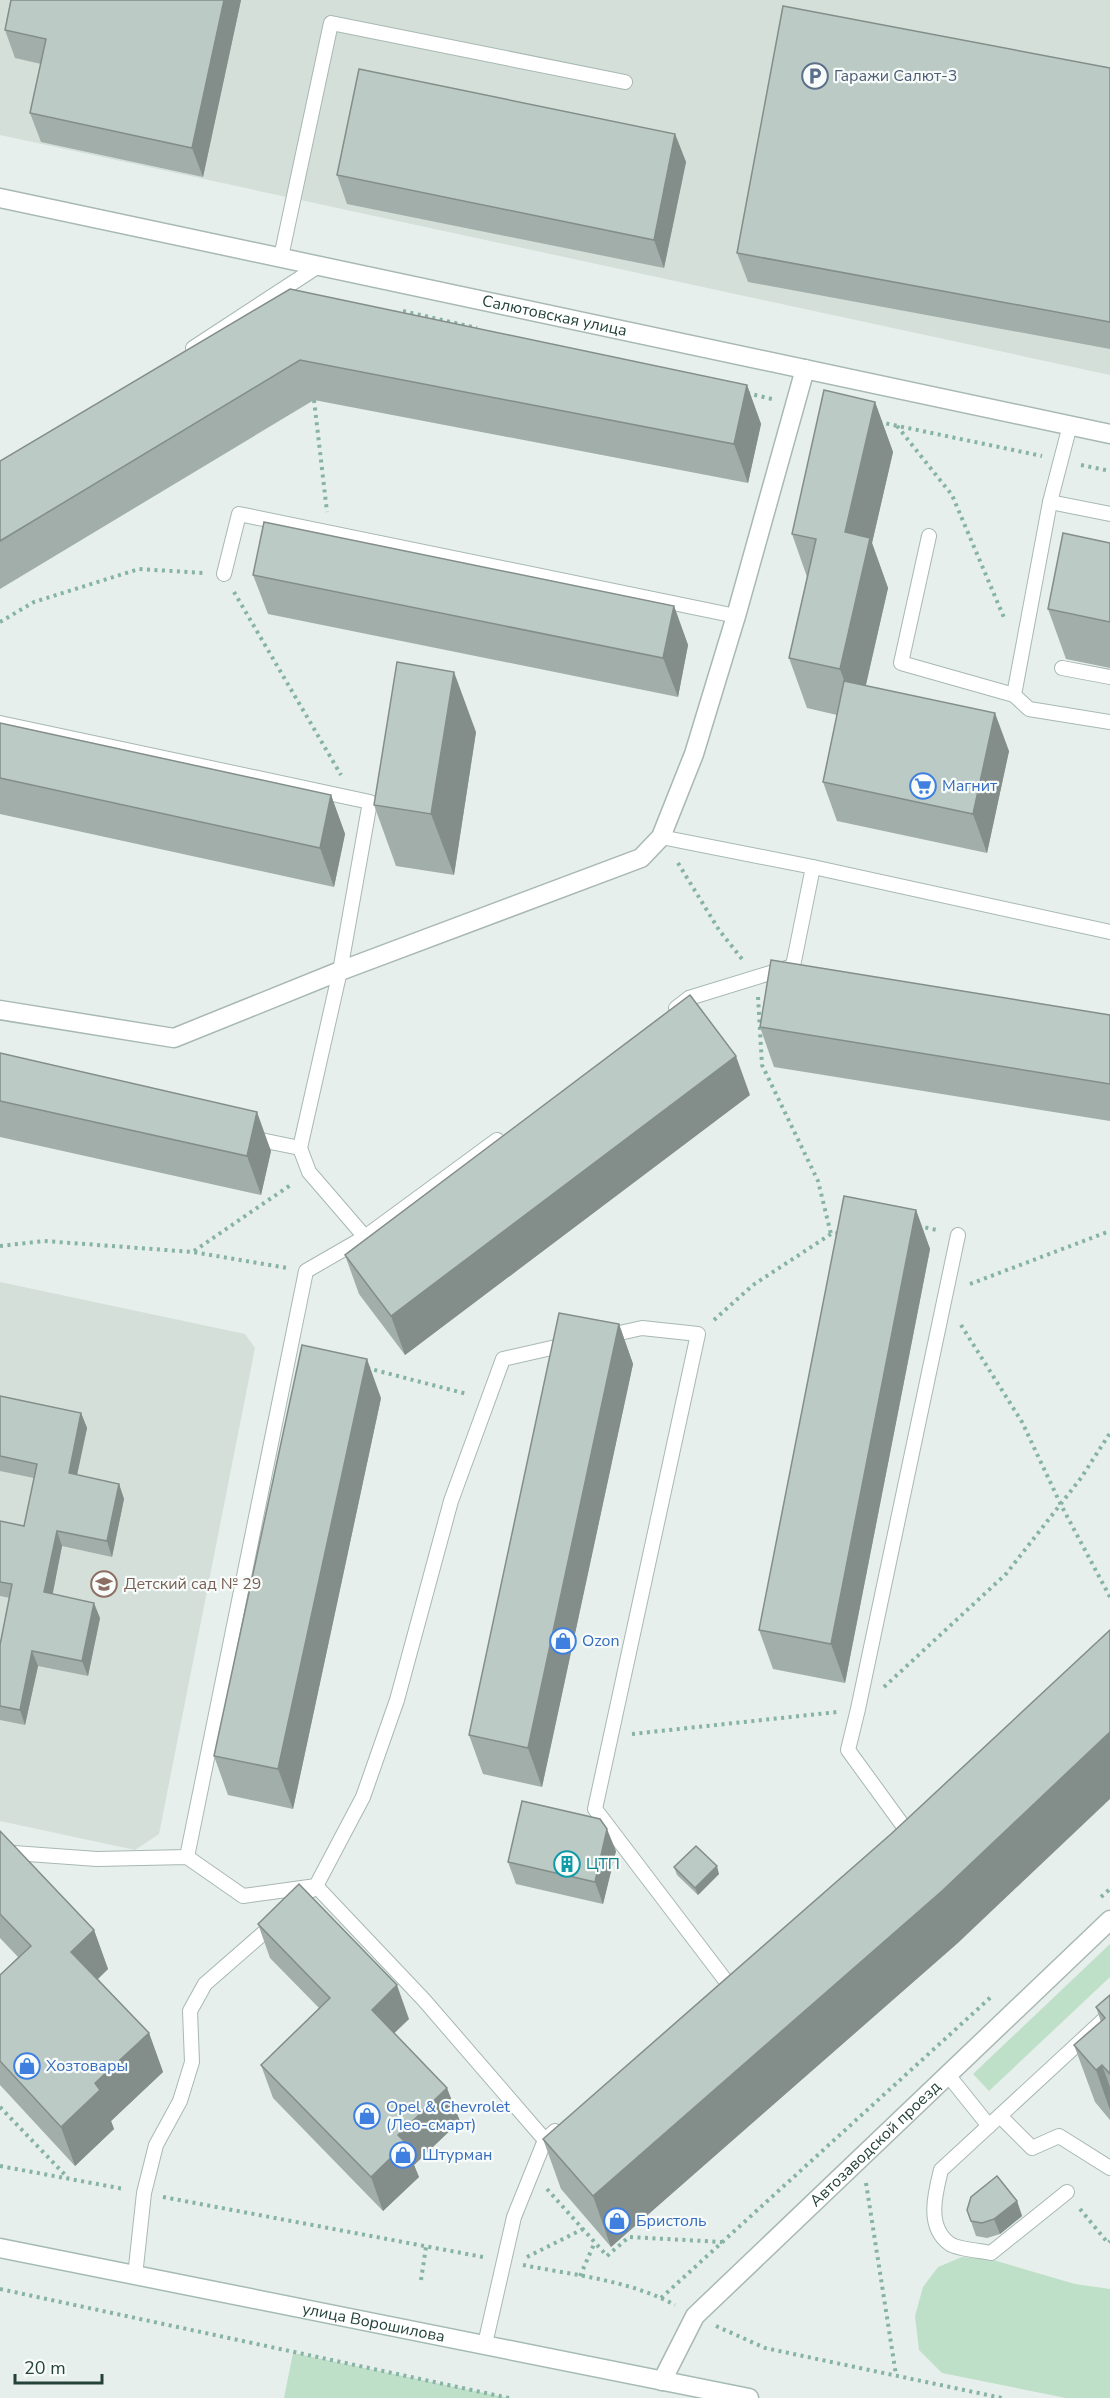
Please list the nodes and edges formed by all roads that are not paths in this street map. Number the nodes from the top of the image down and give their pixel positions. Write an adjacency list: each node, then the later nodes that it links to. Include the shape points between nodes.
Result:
1 (625, 82): 3 (lane, via 331,24)
2 (0, 198): 3 (street, Салютовская улица)
3 (281, 257): 4 (street, Салютовская улица)
4 (320, 266): 5 (lane); 6 (street, Салютовская улица)
5 (181, 356)
6 (805, 369): 7 (street, Салютовская улица); 13 (street)
7 (1070, 425): 8 (street, Салютовская улица); 9 (lane)
8 (1110, 434)
9 (1050, 502): 10 (lane); 16 (lane)
10 (1110, 514)
11 (929, 536): 16 (lane, via 901,663)
12 (224, 574): 13 (lane, via 238,514)
13 (736, 616): 19 (street, via 694,754)
14 (1062, 668): 15 (lane)
15 (1110, 677)
16 (1014, 695): 17 (lane, via 1029,709)
17 (1110, 722)
18 (0, 723): 22 (lane, via 370,802)
19 (661, 837): 20 (lane); 22 (street, via 641,858)
20 (813, 867): 21 (lane); 24 (lane, via 799,967 689,998)
21 (1110, 932)
22 (340, 970): 23 (street, via 174,1038); 27 (lane)
23 (0, 1010)
24 (660, 1019)
25 (508, 1132): 29 (lane)
26 (242, 1136): 27 (lane)
27 (300, 1148): 29 (lane, via 309,1172)
28 (958, 1235): 30 (lane, via 848,1750)
29 (366, 1237): 32 (lane, via 306,1271)
30 (912, 1838)
31 (0, 1852): 32 (lane, via 97,1859)
32 (187, 1857): 33 (lane, via 243,1896)
33 (316, 1887): 35 (lane, via 367,1786 397,1700 451,1501 503,1359 642,1328 698,1334 595,1809); 41 (lane, via 424,2000); 45 (lane, via 205,1984 190,2011 192,2062 180,2101 156,2145 144,2193)
34 (1110, 1920): 37 (street, Автозаводской проезд)
35 (732, 1988)
36 (1110, 2014): 38 (lane)
37 (948, 2074): 40 (lane); 47 (street, Автозаводской проезд, via 695,2316)
38 (1000, 2116): 40 (lane); 42 (lane, via 1032,2148 1059,2136)
39 (562, 2126): 41 (lane)
40 (989, 2126): 43 (lane, via 941,2170 935,2194 935,2224 951,2244 991,2253)
41 (544, 2140): 46 (lane, via 514,2217)
42 (1110, 2168)
43 (1067, 2192)
44 (0, 2248): 45 (street, улица Ворошилова)
45 (135, 2276): 46 (street, улица Ворошилова)
46 (485, 2344): 47 (street, улица Ворошилова)
47 (662, 2381): 48 (street, улица Ворошилова)
48 (748, 2398)

